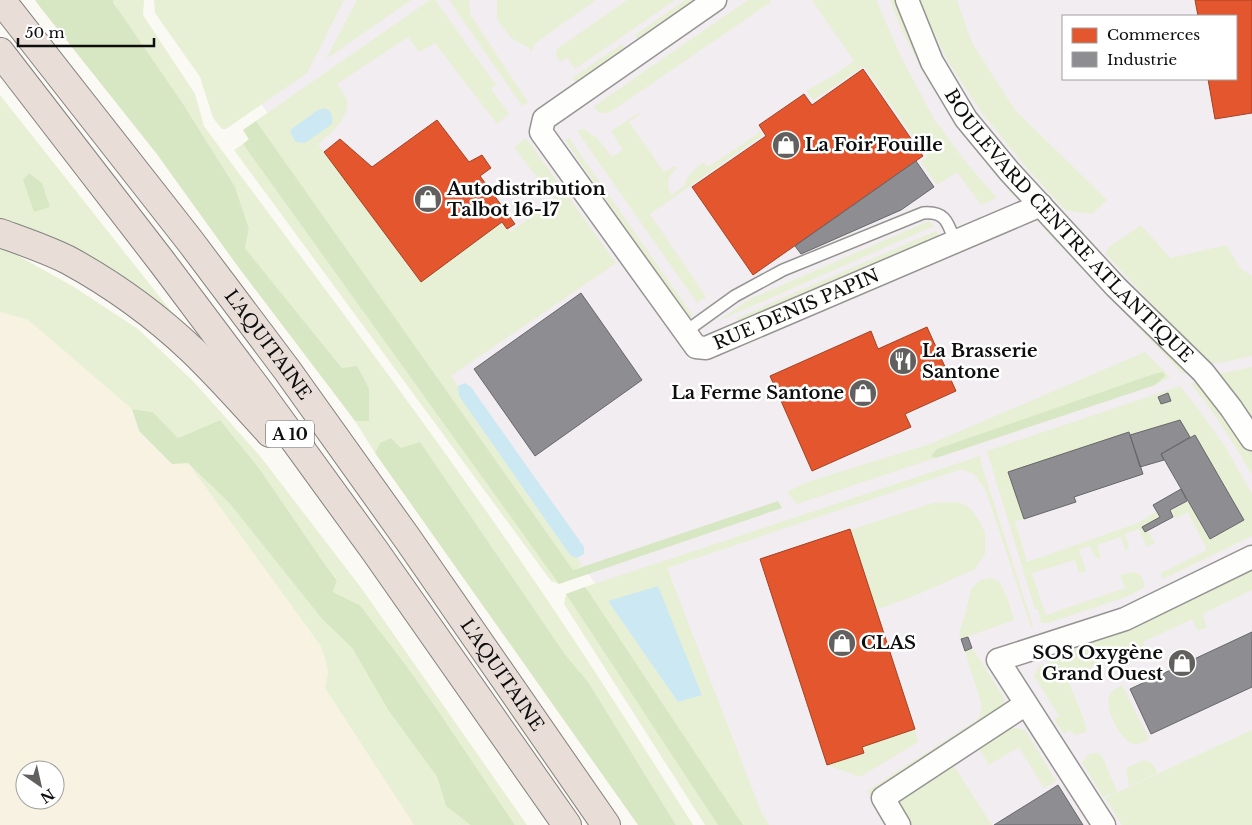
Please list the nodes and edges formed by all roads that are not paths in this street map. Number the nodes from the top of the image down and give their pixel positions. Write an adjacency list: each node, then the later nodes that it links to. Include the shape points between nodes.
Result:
1 (1, 0): 6 (highway, L'AQUITAINE / A 10)
2 (15, 0): 6 (highway)
3 (715, 0): 10 (street, RUE DENIS PAPIN, via 544,119 541,132)
4 (908, 0): 7 (street, BOULEVARD CENTRE ATLANTIQUE, via 932,62 966,119)
5 (0, 52): 12 (highway, L'AQUITAINE / A 10, via 162,262)
6 (96, 121): 16 (highway, L'AQUITAINE / A 10, via 287,370)
7 (1041, 205): 9 (street, RUE DENIS PAPIN); 11 (street, BOULEVARD CENTRE ATLANTIQUE, via 1116,287 1203,372)
8 (0, 233): 12 (highway, via 66,259 148,312 232,390)
9 (955, 242): 10 (street, RUE DENIS PAPIN, via 706,348 696,347); 10 (lane, via 942,216 933,212 923,213 783,270 735,296)
10 (685, 332)
11 (1252, 438)
12 (375, 551): 15 (highway, L'AQUITAINE / A 10)
13 (1252, 557): 14 (street, via 1125,618 998,660)
14 (1026, 704): 17 (street, via 883,798); 18 (street)
15 (567, 825)
16 (606, 825)
17 (899, 825)
18 (1104, 825)

